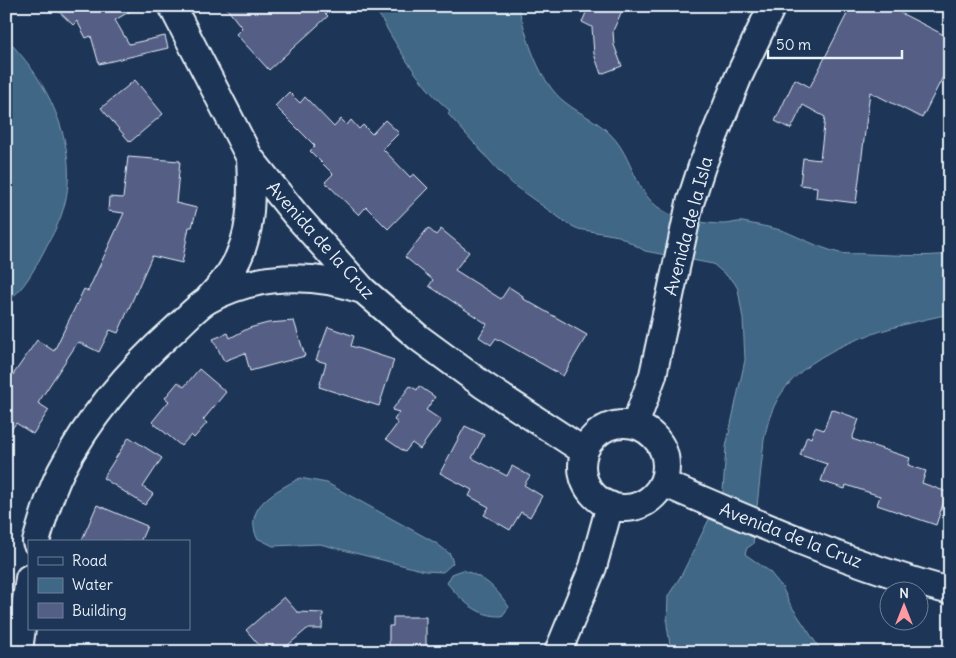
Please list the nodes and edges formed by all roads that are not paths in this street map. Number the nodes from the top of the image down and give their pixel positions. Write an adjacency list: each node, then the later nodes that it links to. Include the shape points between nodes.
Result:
1 (172, 6): 3 (street, Avenida de la Cruz)
2 (772, 6): 6 (street, Avenida de la Isla, via 711,140 690,203 653,375)
3 (250, 158): 4 (street, Avenida de la Cruz); 5 (street, via 252,193 244,245 231,272)
4 (363, 290): 5 (street, via 336,280 289,278 231,290); 7 (street, Avenida de la Cruz, via 483,385)
5 (207, 301): 10 (street, via 152,349 81,437 61,472)
6 (635, 425): 7 (street, via 610,426 599,432); 8 (street, via 646,430 662,448 666,471)
7 (584, 451): 9 (street, via 582,462 586,484 592,493)
8 (662, 482): 9 (street, via 656,493 635,506 622,508); 12 (street, Avenida de la Cruz, via 764,527 851,560)
9 (610, 505): 14 (street, via 593,567)
10 (37, 540)
11 (28, 585): 13 (street)
12 (950, 591)
13 (19, 650)
14 (558, 652)

